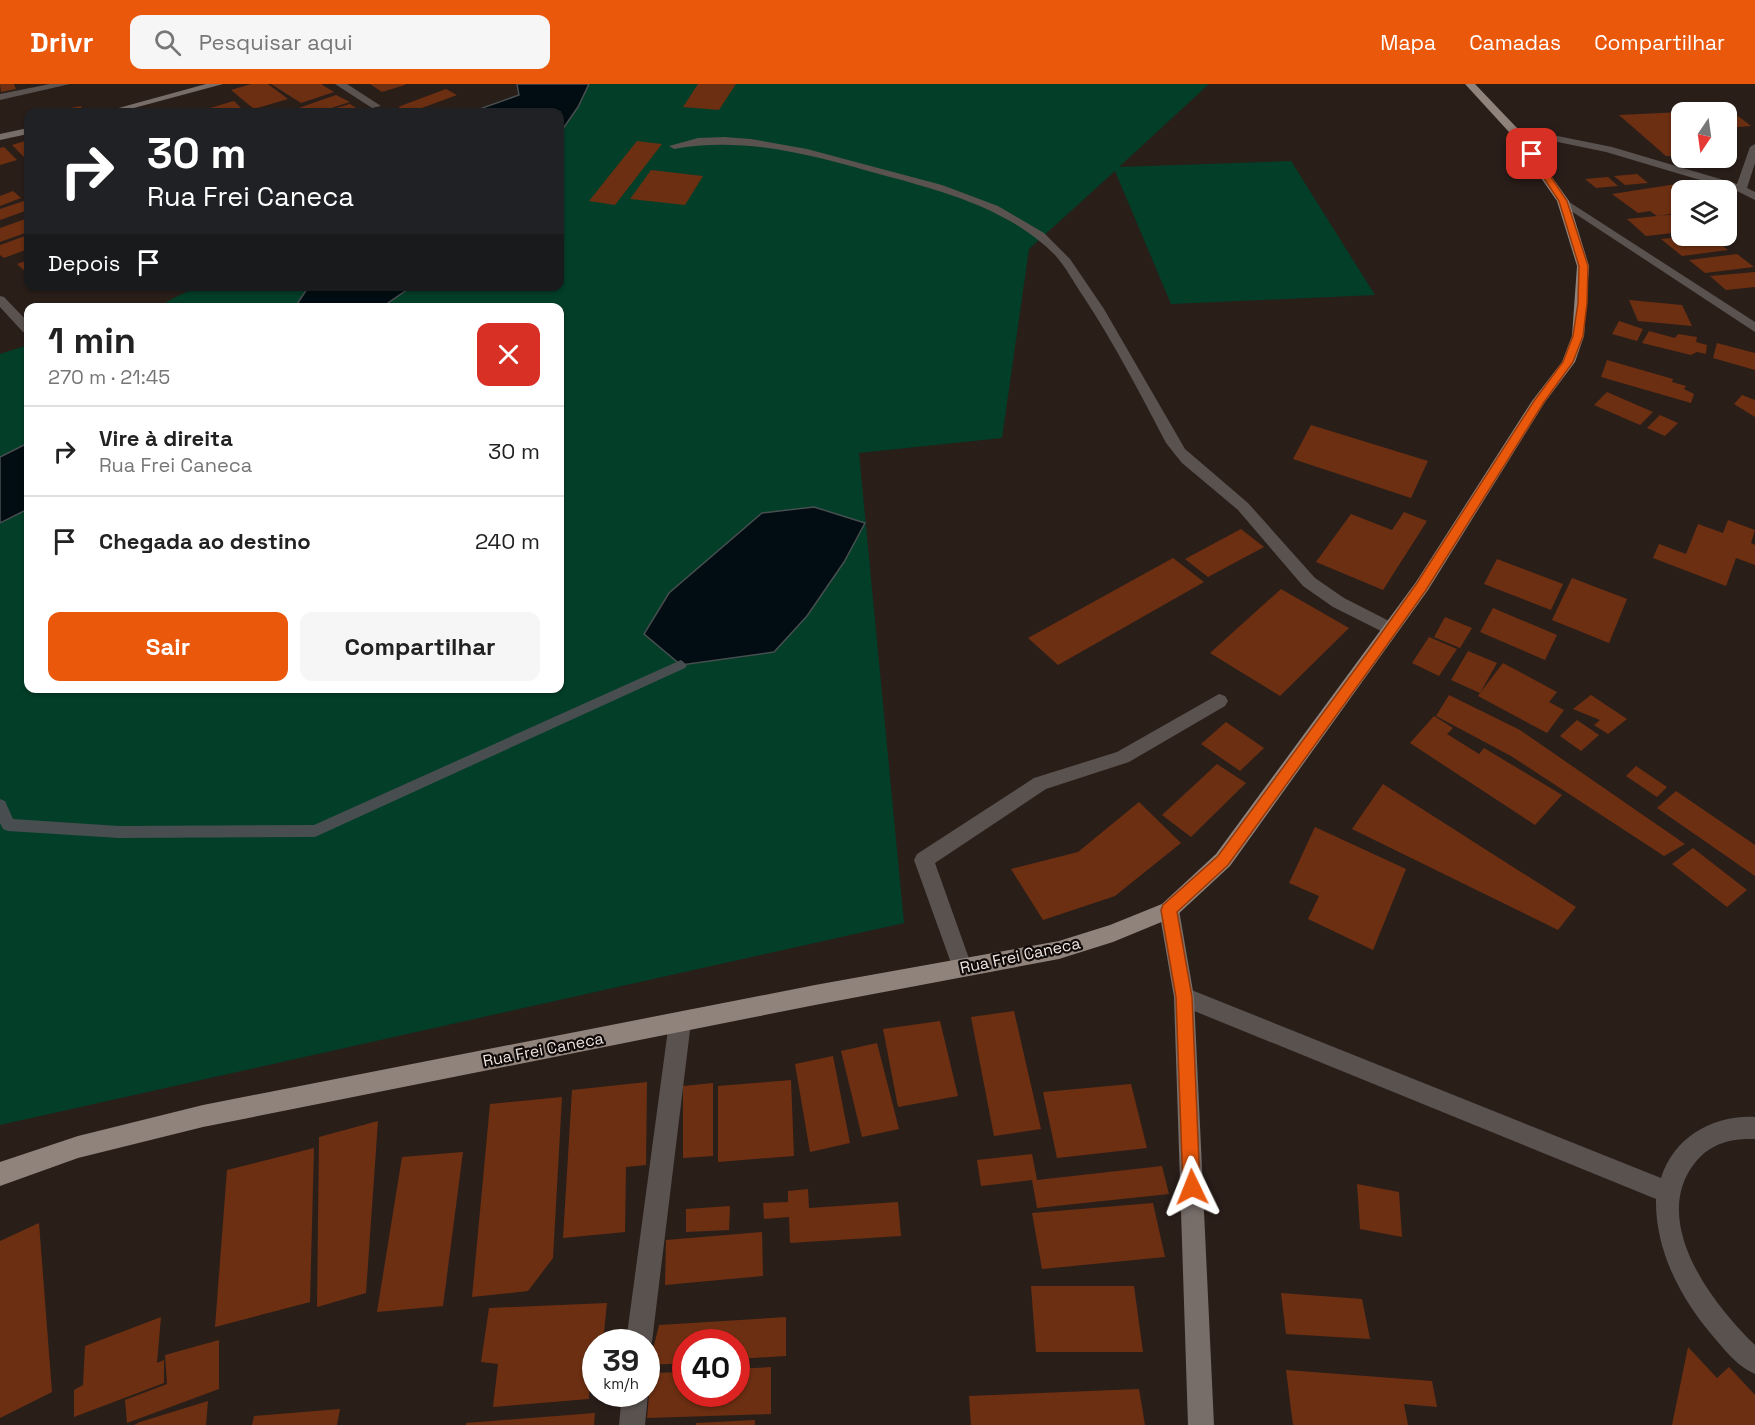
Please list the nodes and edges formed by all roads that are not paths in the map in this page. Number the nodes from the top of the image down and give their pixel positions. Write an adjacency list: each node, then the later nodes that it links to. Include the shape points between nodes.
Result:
1 (65, 84): 5 (street)
2 (218, 84): 7 (street)
3 (340, 84): 6 (street)
4 (1470, 84): 8 (main road, Rua Frei Caneca)
5 (0, 97)
6 (376, 106)
7 (134, 108)
8 (1513, 130): 13 (street, via 1608,149); 15 (main road, Rua Frei Caneca)
9 (24, 132): 10 (street)
10 (0, 137)
11 (674, 146): 19 (street, via 705,140 730,141 843,160 971,198 1044,240 1060,254 1112,329 1184,457 1232,496 1322,592)
12 (1755, 147): 13 (street)
13 (1741, 189): 14 (street)
14 (1755, 197)
15 (1563, 201): 18 (street); 19 (main road, Rua Frei Caneca, via 1583,266 1578,336 1568,362)
16 (0, 300): 17 (street)
17 (24, 325)
18 (1755, 328)
19 (1391, 629): 21 (main road, Rua Frei Caneca, via 1223,860)
20 (1219, 701): 22 (street, via 1123,757 1040,783 924,860)
21 (1169, 910): 22 (main road, Rua Frei Caneca, via 1059,950); 23 (street)
22 (962, 967): 24 (main road, Rua Frei Caneca)
23 (1184, 997): 27 (street); 32 (street)
24 (680, 1022): 26 (main road, Rua Frei Caneca, via 203,1116 78,1147); 28 (street)
25 (1755, 1128): 27 (street, via 1740,1127 1704,1137 1680,1159)
26 (0, 1174)
27 (1667, 1192): 29 (street, via 1669,1231 1683,1274 1712,1318)
28 (641, 1329)
29 (1755, 1362)
30 (634, 1407): 31 (street)
31 (632, 1425)
32 (1201, 1425)

